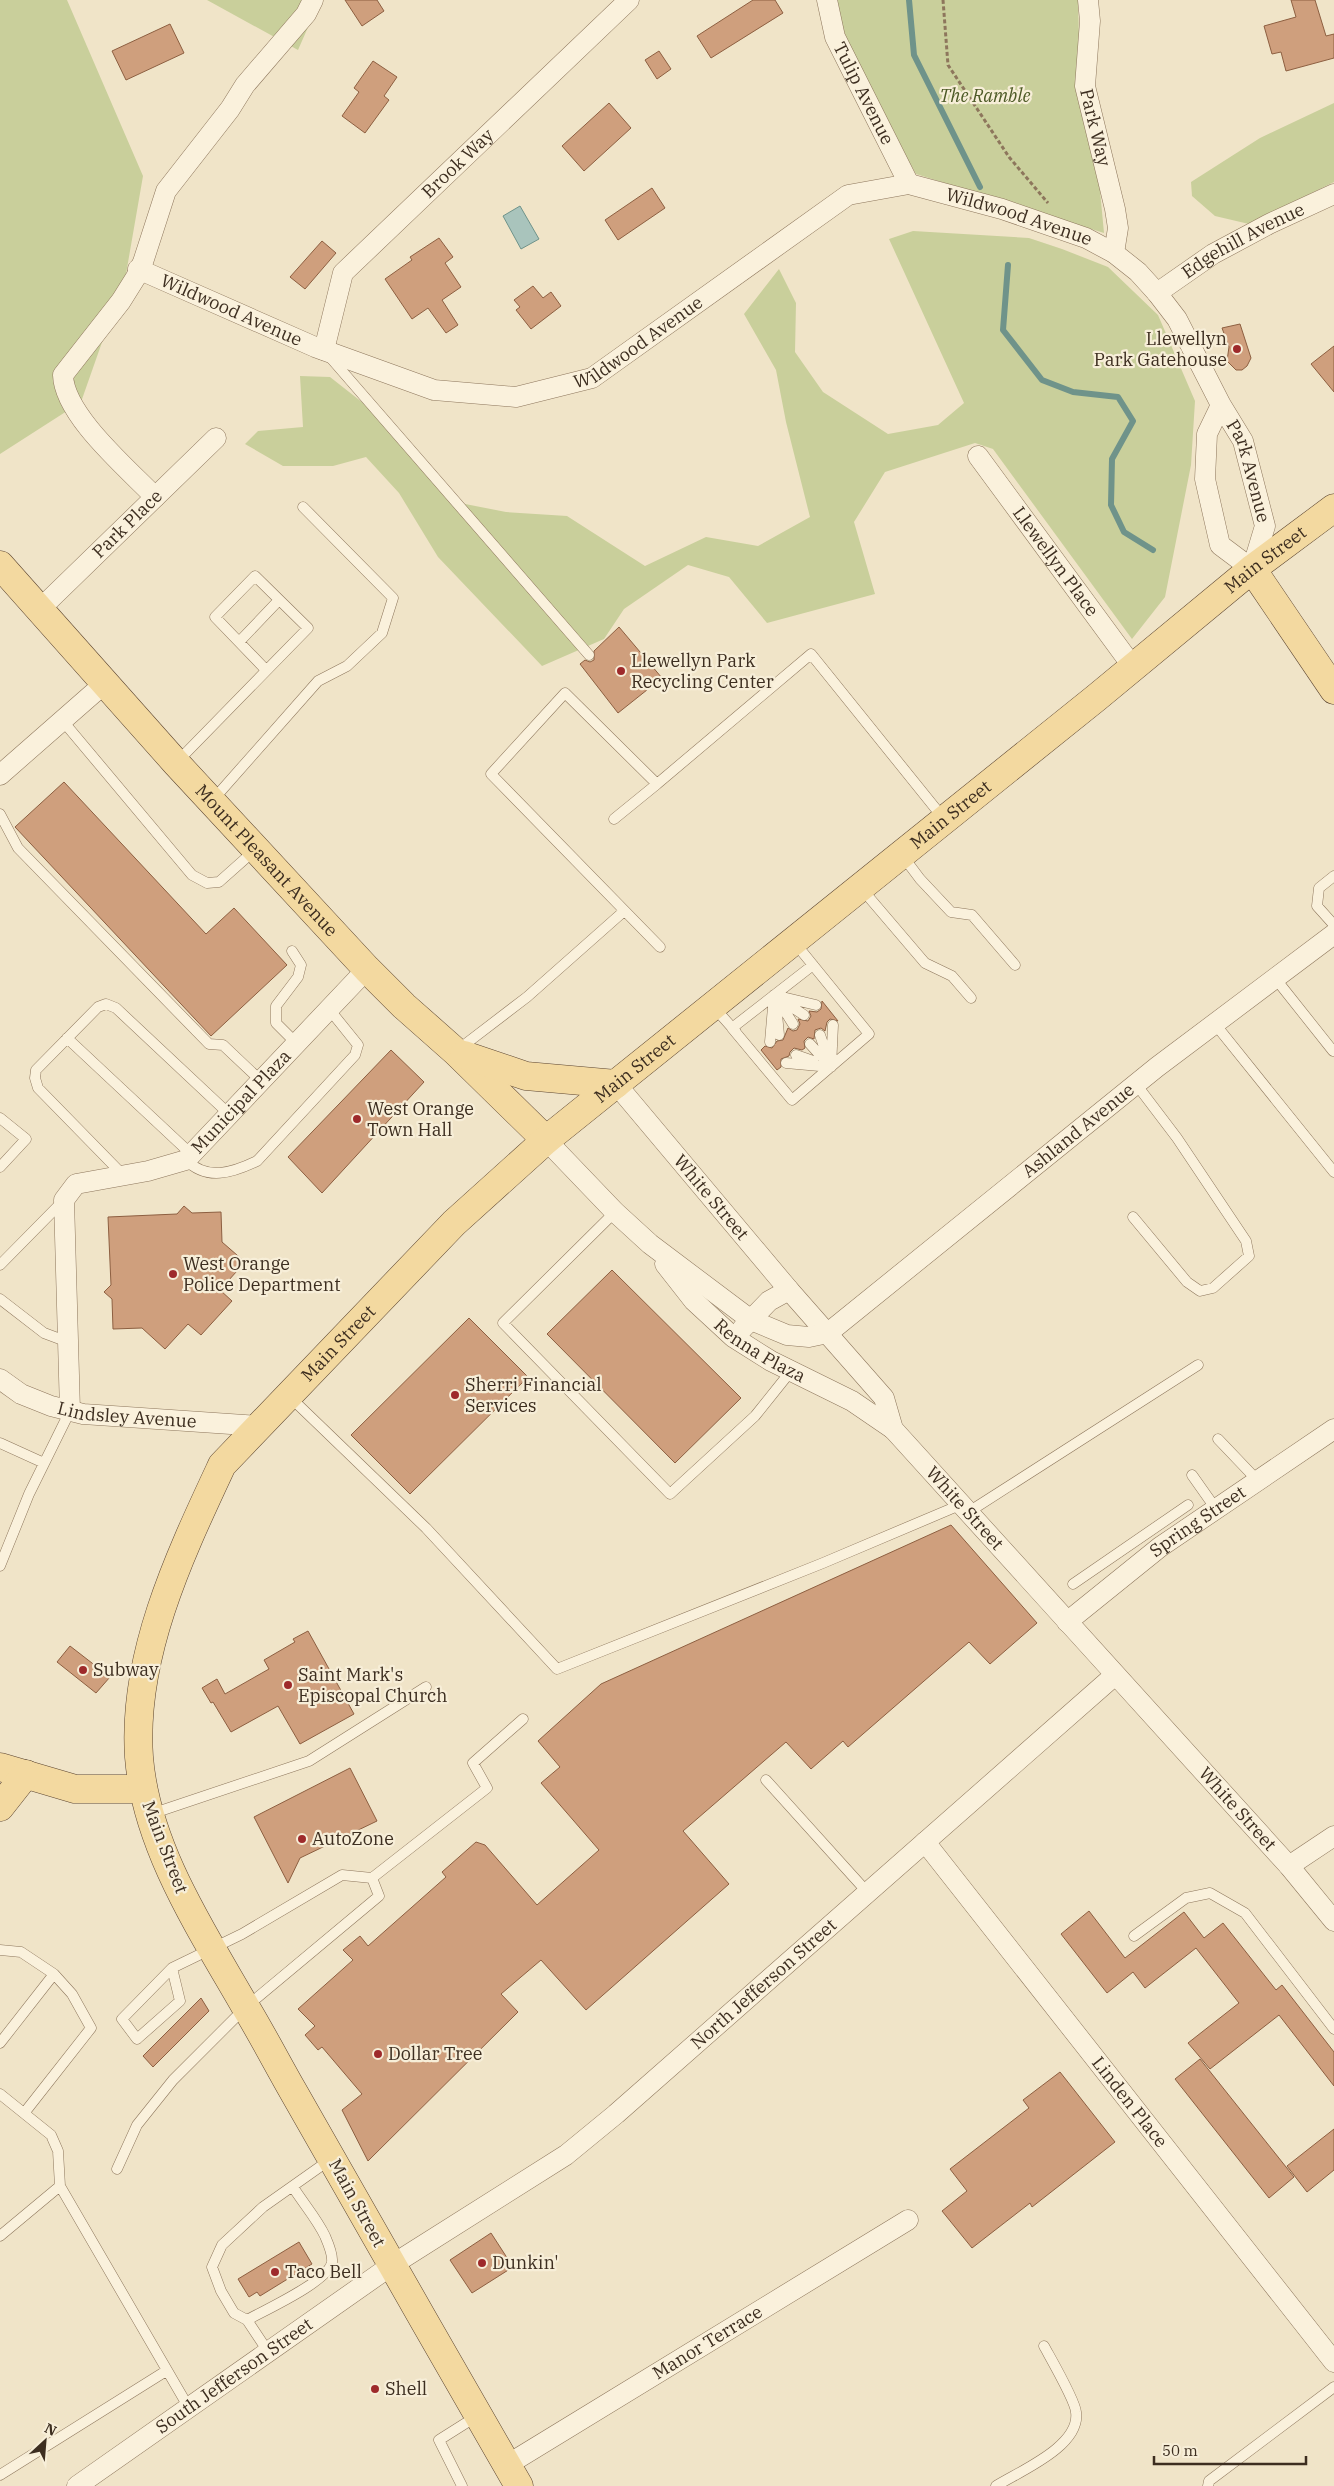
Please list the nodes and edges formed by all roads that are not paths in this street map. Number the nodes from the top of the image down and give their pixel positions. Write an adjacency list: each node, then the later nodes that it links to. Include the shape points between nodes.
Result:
1 (313, 0): 8 (street, Wildwood Avenue, via 306,14 245,85 166,191)
2 (629, 0): 10 (street, Brook Way, via 343,273)
3 (827, 0): 5 (street, Tulip Avenue, via 835,37)
4 (1088, 0): 7 (street, Park Way, via 1090,20 1085,86 1115,209 1118,228)
5 (909, 184): 7 (street, Wildwood Avenue, via 1057,226); 10 (street, Wildwood Avenue, via 848,195 592,378 516,398 434,390)
6 (1334, 194): 9 (street, Edgehill Avenue, via 1213,254)
7 (1114, 253): 9 (street, Park Avenue)
8 (138, 269): 10 (street, Wildwood Avenue); 14 (street, Wildwood Avenue, via 121,301 63,375 63,386 77,414)
9 (1157, 293): 11 (street, Park Avenue, via 1192,344)
10 (324, 350): 22 (lane)
11 (1221, 406): 18 (street, Park Avenue, via 1243,441 1264,526); 18 (street, Park Avenue, via 1207,434 1206,479 1220,545)
12 (216, 438): 14 (street, Park Place)
13 (978, 456): 23 (street, Llewellyn Place)
14 (155, 497): 20 (street, Park Place)
15 (303, 507): 31 (lane, via 393,598 382,633 347,666 318,681)
16 (1334, 508): 18 (main road, Main Street)
17 (0, 566): 20 (main road, Mount Pleasant Avenue)
18 (1252, 569): 23 (main road, Main Street); 26 (main road, Park Avenue)
19 (279, 600): 21 (lane); 21 (lane, via 255,576 215,617); 24 (lane, via 308,628)
20 (40, 609): 25 (main road, Mount Pleasant Avenue)
21 (239, 642): 24 (lane)
22 (590, 656)
23 (1134, 667): 34 (main road, Main Street)
24 (266, 670): 28 (lane)
25 (105, 683): 27 (street); 28 (main road, Mount Pleasant Avenue)
26 (1334, 690)
27 (62, 720): 29 (street); 35 (lane, via 192,875 207,883 219,882)
28 (176, 763): 31 (main road, Mount Pleasant Avenue)
29 (0, 774)
30 (657, 784): 33 (lane); 34 (lane, via 811,654); 39 (lane, via 564,693 491,774)
31 (212, 802): 35 (main road, Mount Pleasant Avenue)
32 (0, 814): 70 (lane, via 18,848 209,1044 223,1045)
33 (614, 819)
34 (945, 819): 36 (main road, Main Street)
35 (256, 849): 47 (main road, Mount Pleasant Avenue)
36 (902, 854): 38 (main road, Main Street); 46 (lane, via 951,912 972,915)
37 (1334, 876): 40 (lane, via 1319,888 1316,906)
38 (860, 887): 42 (main road, Main Street); 50 (lane, via 926,964 952,976)
39 (623, 912): 43 (lane); 66 (lane, via 527,997)
40 (1334, 925)
41 (1334, 934): 48 (street, Ashland Avenue)
42 (794, 941): 45 (lane); 52 (main road, Main Street)
43 (660, 947)
44 (292, 952): 63 (lane, via 301,965 298,978 276,1006 276,1024)
45 (813, 965): 49 (lane); 69 (lane, via 869,1034)
46 (1015, 965)
47 (367, 968): 53 (street, Municipal Plaza); 66 (main road, Mount Pleasant Avenue)
48 (1275, 978): 56 (street, Ashland Avenue); 65 (lane)
49 (774, 995): 51 (lane); 54 (lane); 55 (lane); 58 (lane, via 732,1028); 59 (lane); 62 (lane)
50 (971, 998)
51 (816, 1005)
52 (713, 1006): 58 (lane); 71 (main road, Main Street)
53 (329, 1009): 63 (street, Municipal Plaza); 76 (lane, via 358,1045 355,1056 257,1160 241,1168 209,1174 195,1169)
54 (804, 1015)
55 (793, 1024)
56 (1215, 1024): 72 (street, Ashland Avenue); 78 (lane)
57 (833, 1025): 69 (lane)
58 (736, 1032): 69 (lane, via 792,1100)
59 (779, 1035)
60 (820, 1035): 69 (lane)
61 (68, 1038): 73 (lane, via 98,1007 106,1004 116,1008); 76 (lane); 79 (lane, via 36,1070 38,1088)
62 (770, 1042)
63 (296, 1043): 70 (street, Municipal Plaza)
64 (810, 1044): 69 (lane)
65 (1333, 1051)
66 (456, 1052): 71 (main road, via 526,1076); 75 (main road, Mount Pleasant Avenue)
67 (796, 1055): 69 (lane)
68 (786, 1063): 69 (lane)
69 (830, 1067)
70 (260, 1080): 73 (street, Municipal Plaza)
71 (616, 1084): 75 (main road, Main Street); 85 (street, White Street)
72 (1136, 1084): 82 (lane, via 1177,1138 1246,1241 1249,1256 1213,1288 1200,1291 1187,1282); 88 (street, Ashland Avenue)
73 (229, 1114): 76 (street, Municipal Plaza)
74 (0, 1118): 77 (lane, via 26,1139)
75 (546, 1140): 81 (street, Renna Plaza); 94 (main road, Main Street, via 454,1223)
76 (189, 1157): 79 (street, Municipal Plaza)
77 (0, 1167)
78 (1334, 1172)
79 (123, 1175): 80 (street, Municipal Plaza, via 76,1184)
80 (64, 1200): 84 (lane); 90 (street)
81 (615, 1212): 83 (street, Renna Plaza); 92 (lane, via 503,1323 670,1494 755,1416)
82 (1133, 1218)
83 (650, 1244): 87 (street, Renna Plaza); 89 (street, Renna Plaza, via 694,1302)
84 (0, 1265)
85 (789, 1290): 87 (street, via 770,1301); 88 (street, White Street)
86 (0, 1299): 90 (lane, via 44,1333)
87 (751, 1320): 88 (street, Renna Plaza, via 787,1335 809,1337); 89 (street)
88 (828, 1333): 97 (street, White Street, via 884,1398)
89 (733, 1337): 92 (street, Renna Plaza)
90 (68, 1342): 95 (street)
91 (1198, 1366): 105 (lane)
92 (791, 1371): 97 (street, Renna Plaza, via 852,1401)
93 (0, 1380): 95 (street, Lindsley Avenue, via 21,1394)
94 (290, 1397): 96 (main road, Main Street); 105 (lane, via 426,1528 557,1670)
95 (70, 1411): 96 (street, Lindsley Avenue); 101 (lane)
96 (260, 1426): 117 (main road, Main Street, via 222,1465 180,1562 148,1656 139,1718 139,1756)
97 (893, 1429): 105 (street, White Street)
98 (1334, 1429): 103 (street, Spring Street)
99 (1218, 1439): 103 (lane)
100 (1, 1445): 101 (lane)
101 (44, 1463): 108 (lane)
102 (1192, 1475): 106 (lane)
103 (1258, 1481): 106 (street, Spring Street)
104 (1188, 1505): 107 (lane)
105 (964, 1509): 110 (street, White Street)
106 (1216, 1509): 107 (street, Spring Street)
107 (1155, 1540): 109 (lane); 110 (street, Spring Street)
108 (0, 1566)
109 (1073, 1584)
110 (1067, 1622): 111 (street, White Street)
111 (1115, 1675): 120 (street, North Jefferson Street); 121 (street, White Street)
112 (426, 1687): 117 (lane, via 309,1761)
113 (523, 1719): 122 (lane, via 474,1763 487,1788)
114 (0, 1766): 115 (main road)
115 (26, 1774): 117 (main road, via 75,1789); 118 (main road)
116 (766, 1780): 123 (lane)
117 (146, 1802): 126 (main road, Main Street, via 178,1884)
118 (0, 1807)
119 (1334, 1836): 121 (street)
120 (924, 1842): 123 (street, North Jefferson Street); 145 (street, Linden Place)
121 (1289, 1866): 124 (street, White Street)
122 (372, 1878): 126 (lane, via 342,1875 242,1934); 130 (lane, via 379,1896)
123 (868, 1893): 141 (street, North Jefferson Street, via 566,2155)
124 (1334, 1921)
125 (1134, 1936): 131 (lane, via 1186,1898 1210,1893 1245,1913)
126 (211, 1948): 128 (lane); 130 (main road, Main Street)
127 (0, 1950): 129 (lane, via 21,1952)
128 (172, 1968): 128 (lane, via 122,2020 137,2039 180,2001)
129 (54, 1974): 132 (lane); 134 (lane, via 72,1994 91,2028)
130 (246, 2008): 135 (main road, Main Street); 136 (lane, via 173,2080 137,2125)
131 (1334, 2029)
132 (0, 2043)
133 (0, 2094): 134 (lane)
134 (25, 2112): 137 (lane, via 52,2135 58,2151)
135 (332, 2159): 138 (lane); 141 (main road, Main Street)
136 (117, 2169)
137 (60, 2186): 140 (lane); 146 (lane)
138 (293, 2187): 142 (lane, via 263,2207 222,2245 212,2267 234,2313); 142 (lane, via 324,2235 332,2261 322,2276)
139 (908, 2220): 151 (street, Manor Terrace)
140 (0, 2236)
141 (392, 2266): 144 (street, South Jefferson Street); 149 (main road, Main Street)
142 (247, 2320): 144 (lane)
143 (1044, 2346): 154 (lane, via 1076,2412 1074,2429 1063,2445)
144 (269, 2353): 148 (street, South Jefferson Street)
145 (1334, 2362)
146 (166, 2370): 148 (lane); 150 (lane)
147 (1334, 2387): 155 (lane, via 1209,2481)
148 (189, 2408): 152 (street, South Jefferson Street)
149 (478, 2415): 151 (main road, Main Street); 153 (lane, via 438,2440)
150 (0, 2475)
151 (513, 2476)
152 (77, 2486)
153 (462, 2486)
154 (996, 2486)
155 (1208, 2486)

